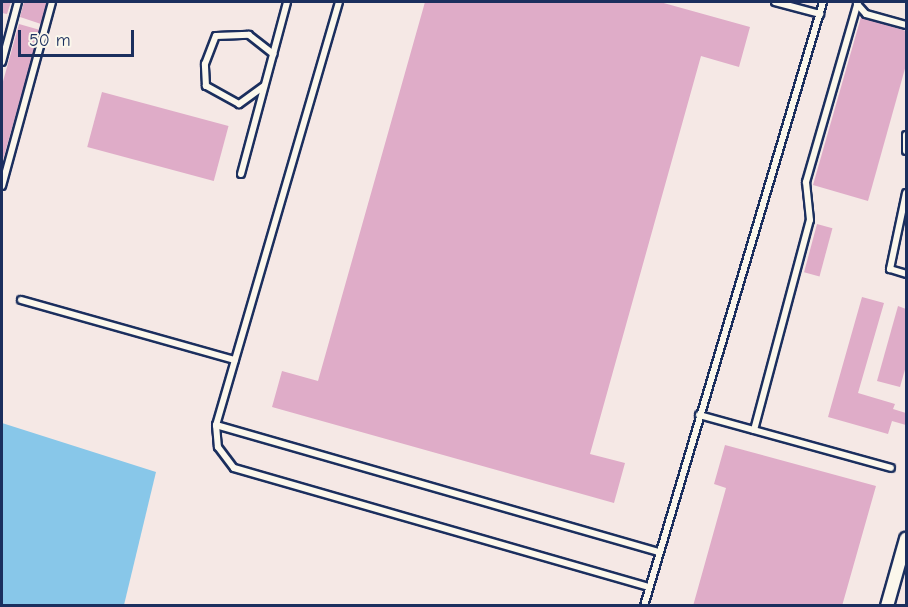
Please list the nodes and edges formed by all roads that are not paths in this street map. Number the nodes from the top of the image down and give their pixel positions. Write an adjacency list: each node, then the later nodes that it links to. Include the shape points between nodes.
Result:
1 (18, 2): 11 (lane)
2 (52, 2): 16 (lane)
3 (287, 2): 10 (lane)
4 (339, 2): 20 (lane)
5 (775, 2): 8 (lane)
6 (824, 2): 8 (lane)
7 (857, 3): 9 (lane, via 866,14); 23 (lane, via 806,182 810,220)
8 (820, 14): 21 (lane)
9 (906, 25)
10 (273, 54): 12 (lane); 12 (lane, via 249,35 216,36 205,64 206,86 239,104)
11 (2, 62)
12 (264, 86): 15 (lane)
13 (906, 135): 14 (lane)
14 (906, 151)
15 (242, 174)
16 (2, 186)
17 (906, 193): 18 (lane, via 890,269)
18 (906, 274)
19 (21, 300): 20 (lane)
20 (235, 360): 22 (lane)
21 (699, 415): 23 (lane); 26 (lane)
22 (216, 425): 26 (lane); 27 (lane, via 218,447 234,468)
23 (754, 430): 24 (lane)
24 (891, 468)
25 (906, 539): 29 (street)
26 (658, 552): 27 (lane)
27 (649, 587): 28 (lane)
28 (644, 606)
29 (887, 606)

